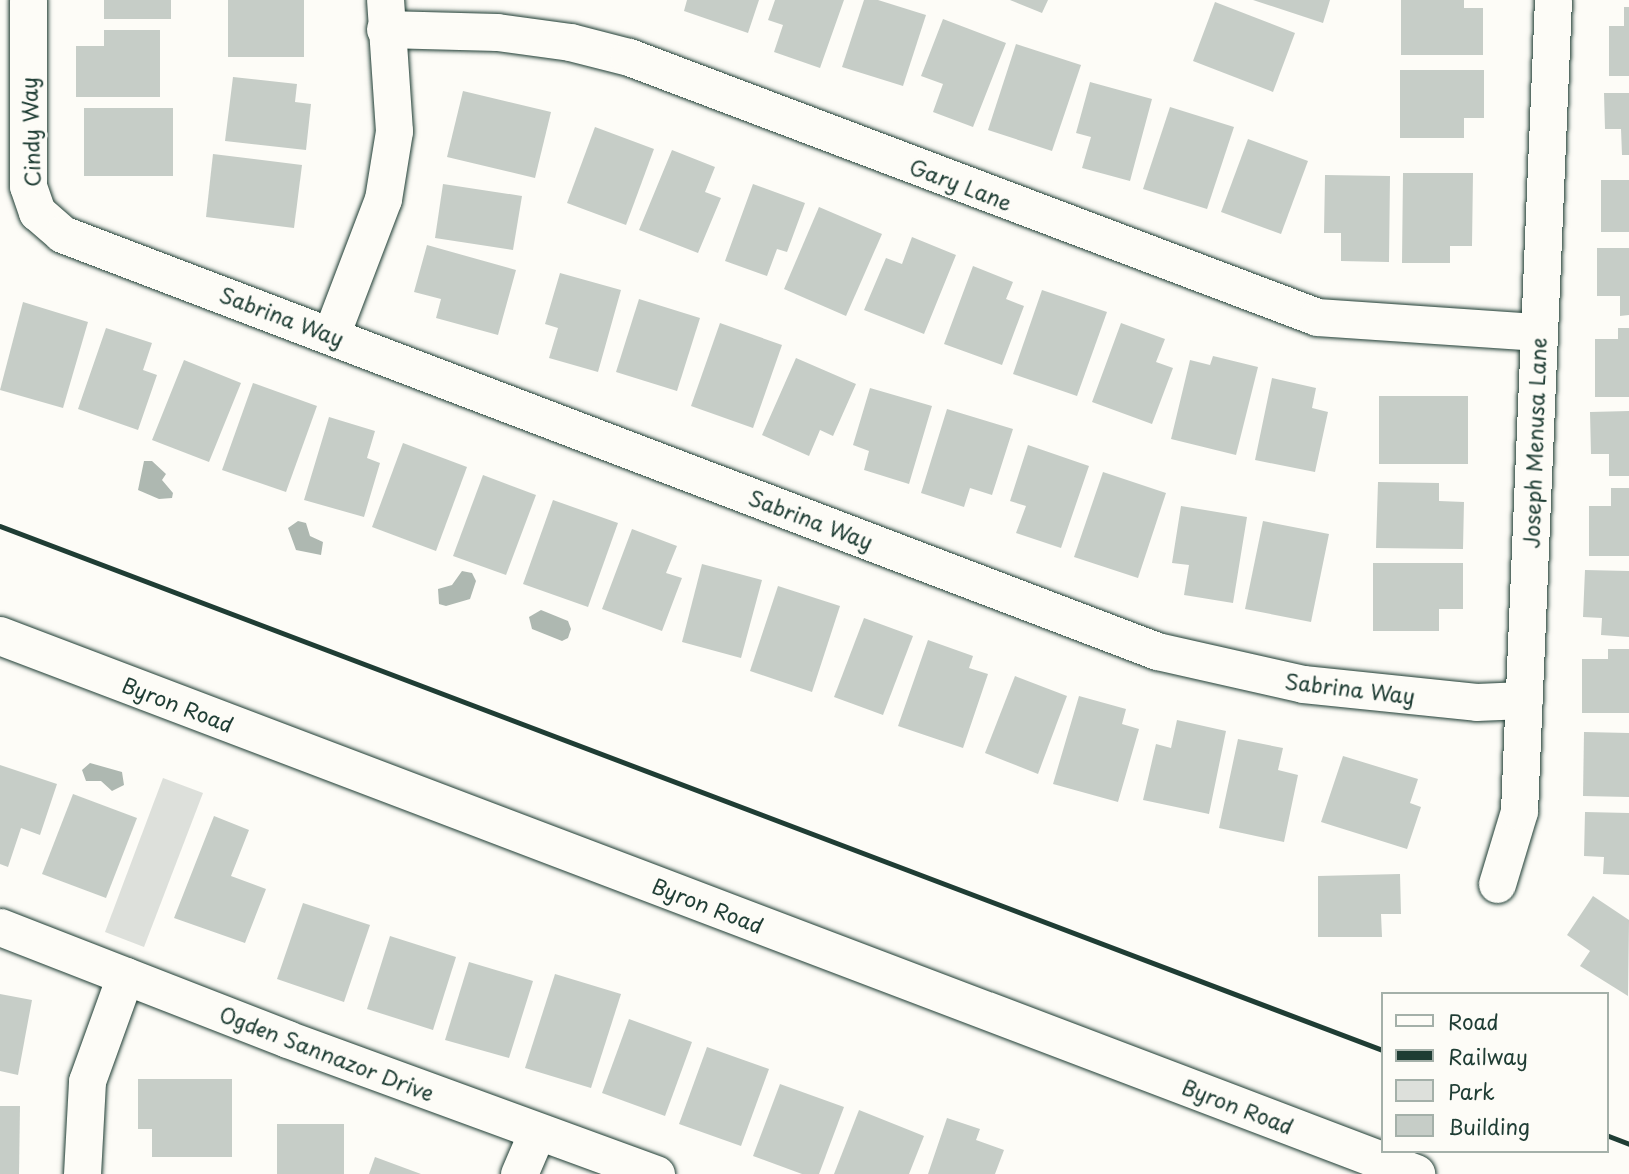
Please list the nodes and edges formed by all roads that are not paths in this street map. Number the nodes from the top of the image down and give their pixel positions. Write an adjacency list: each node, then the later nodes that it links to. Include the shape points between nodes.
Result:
1 (28, 0): 4 (street, Cindy Way, via 28,186 37,212 62,234)
2 (1553, 0): 5 (street, Joseph Menusa Lane)
3 (385, 14): 5 (street, Gary Lane, via 570,42 629,57 1317,317); 6 (street, via 394,131 383,199)
4 (118, 255): 6 (street, Sabrina Way)
5 (1538, 332): 8 (street, Joseph Menusa Lane)
6 (331, 335): 8 (street, Sabrina Way, via 1157,651 1303,684 1475,702)
7 (0, 636): 16 (main road, Byron Road)
8 (1524, 700): 9 (street, Joseph Menusa Lane, via 1519,811)
9 (1497, 884)
10 (0, 927): 11 (street, Ogden Sannazor Drive)
11 (125, 975): 12 (street, Ogden Sannazor Drive); 13 (street, via 87,1081)
12 (537, 1132): 14 (street); 15 (street, Ogden Sannazor Drive)
13 (82, 1174)
14 (519, 1174)
15 (656, 1174)
16 (1416, 1174)

